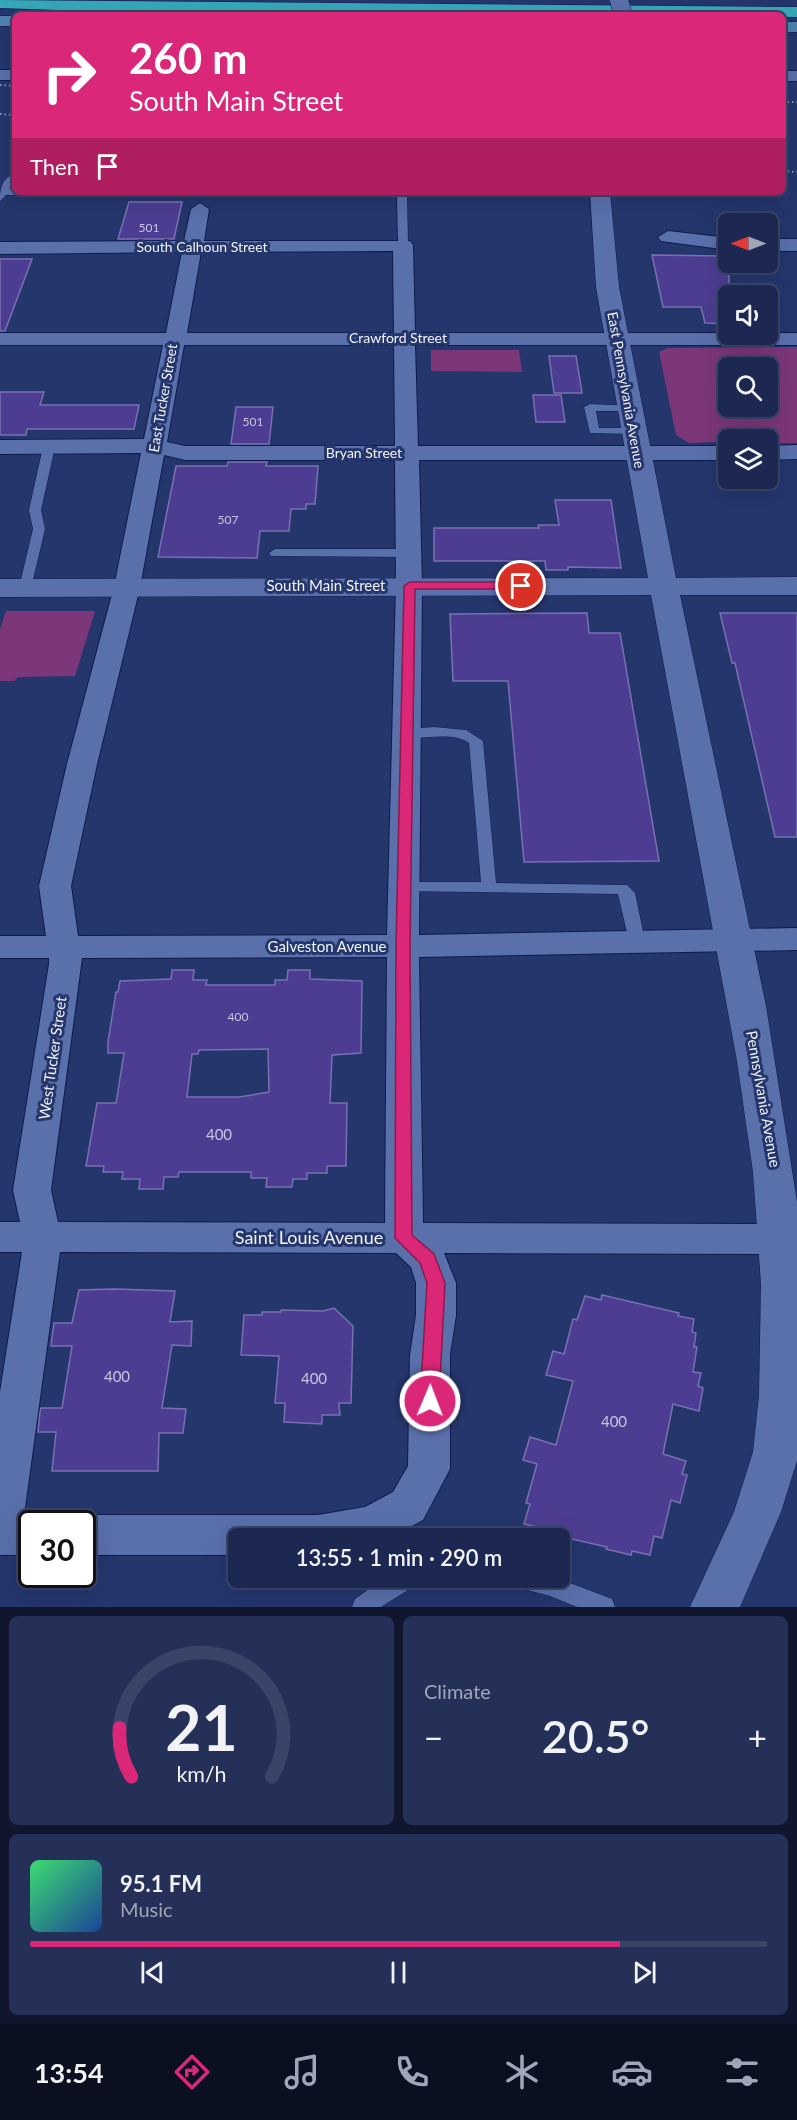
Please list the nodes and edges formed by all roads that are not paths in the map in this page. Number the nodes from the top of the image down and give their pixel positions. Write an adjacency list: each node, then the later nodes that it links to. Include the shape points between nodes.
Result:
1 (0, 3): 2 (highway)
2 (144, 8): 3 (highway); 4 (highway)
3 (0, 9)
4 (500, 12): 5 (highway)
5 (797, 12)
6 (12, 178): 7 (lane)
7 (2, 191)
8 (402, 195): 13 (lane)
9 (600, 195): 19 (street, East Pennsylvania Avenue, via 601,252)
10 (200, 209): 16 (street, East Tucker Street)
11 (668, 237): 12 (street)
12 (718, 243)
13 (403, 245): 16 (street, South Calhoun Street); 18 (street)
14 (778, 245): 15 (street)
15 (797, 245)
16 (192, 247): 17 (street, South Calhoun Street); 21 (street, East Tucker Street)
17 (0, 248)
18 (405, 338): 19 (street, Crawford Street); 21 (street, Crawford Street); 29 (street)
19 (617, 338): 22 (street, Crawford Street); 23 (street, East Pennsylvania Avenue)
20 (0, 339): 21 (street, Crawford Street)
21 (173, 339): 26 (street, East Tucker Street)
22 (797, 339)
23 (633, 431): 27 (street, Bryan Street); 29 (street, Bryan Street); 34 (street, East Pennsylvania Avenue)
24 (0, 447): 25 (street, Bryan Street)
25 (49, 447): 26 (street, Bryan Street); 37 (lane, via 35,510 39,529)
26 (154, 447): 29 (street, Bryan Street, via 185,453); 36 (street, East Tucker Street)
27 (718, 450)
28 (797, 452): 30 (street)
29 (407, 453): 32 (street)
30 (778, 453)
31 (275, 553): 32 (lane)
32 (409, 553): 33 (street)
33 (410, 586): 34 (street, South Main Street); 36 (street, South Main Street); 38 (street)
34 (663, 586): 35 (street, South Main Street); 41 (street, Pennsylvania Avenue)
35 (797, 586)
36 (128, 587): 37 (street, South Main Street); 46 (street, West Tucker Street, via 55,886)
37 (12, 588)
38 (407, 733): 39 (street); 40 (lane, via 456,732 469,734 476,741)
39 (404, 887): 40 (lane); 44 (street)
40 (489, 887): 43 (lane, via 621,889 627,893)
41 (735, 939): 42 (street, Galveston Avenue); 43 (street, Galveston Avenue); 50 (street, Pennsylvania Avenue)
42 (797, 939)
43 (637, 941): 44 (street, Galveston Avenue)
44 (403, 946): 46 (street, Galveston Avenue); 49 (street)
45 (0, 947): 46 (street, Galveston Avenue)
46 (62, 948): 48 (street, West Tucker Street, via 66,964 32,1190)
47 (0, 1237): 48 (street, Saint Louis Avenue)
48 (43, 1237): 49 (street, Saint Louis Avenue); 51 (street, West Tucker Street)
49 (404, 1238): 50 (street, Saint Louis Avenue); 53 (street, via 428,1259 436,1283 430,1356 429,1469 408,1506 371,1526 318,1535)
50 (791, 1239): 58 (street, Pennsylvania Avenue, via 784,1394 776,1451 759,1510)
51 (0, 1534): 52 (street)
52 (18, 1535)
53 (96, 1535)
54 (389, 1588): 56 (lane)
55 (556, 1588): 57 (lane)
56 (363, 1607)
57 (604, 1607)
58 (715, 1607)

